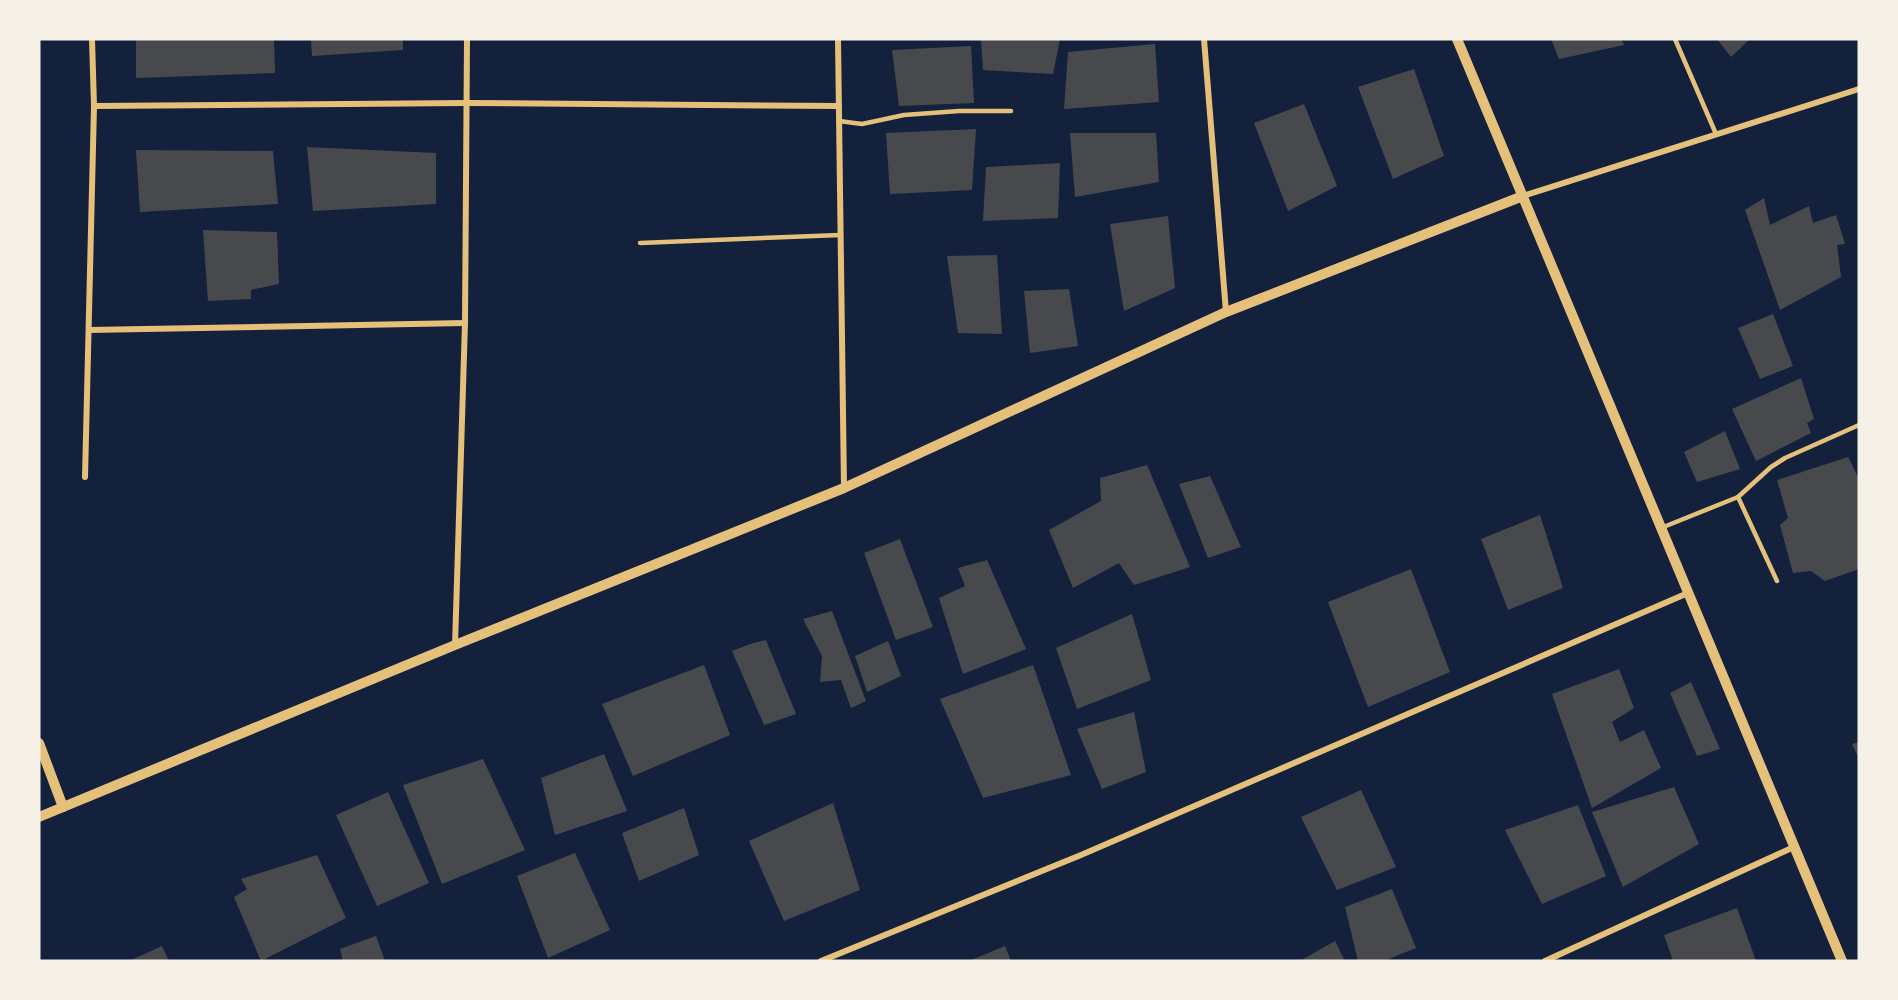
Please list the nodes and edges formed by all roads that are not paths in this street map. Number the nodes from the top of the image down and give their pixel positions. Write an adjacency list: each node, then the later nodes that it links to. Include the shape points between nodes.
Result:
1 (92, 39): 9 (street)
2 (467, 39): 8 (street)
3 (838, 39): 10 (street)
4 (1204, 39): 17 (street)
5 (1457, 39): 14 (street)
6 (1675, 39): 13 (lane)
7 (1859, 89): 13 (street)
8 (467, 103): 9 (street); 10 (street); 18 (street)
9 (94, 106): 19 (street)
10 (839, 106): 12 (street)
11 (1011, 111): 12 (lane, via 904,115 862,124)
12 (839, 121): 15 (street)
13 (1716, 134): 14 (street)
14 (1523, 195): 17 (street); 24 (street)
15 (840, 235): 16 (lane); 22 (street)
16 (640, 243)
17 (1226, 312): 22 (street)
18 (465, 323): 19 (street); 27 (street)
19 (89, 330): 21 (street)
20 (1859, 426): 23 (lane, via 1785,458)
21 (85, 477)
22 (844, 488): 27 (street)
23 (1738, 497): 24 (lane); 25 (lane)
24 (1661, 528): 26 (street)
25 (1777, 580)
26 (1688, 592): 31 (street); 32 (street, via 1081,855)
27 (455, 645): 29 (street)
28 (39, 743): 29 (street)
29 (63, 807): 30 (street)
30 (39, 817)
31 (1794, 848): 33 (street); 34 (street)
32 (821, 961)
33 (1545, 961)
34 (1842, 961)

